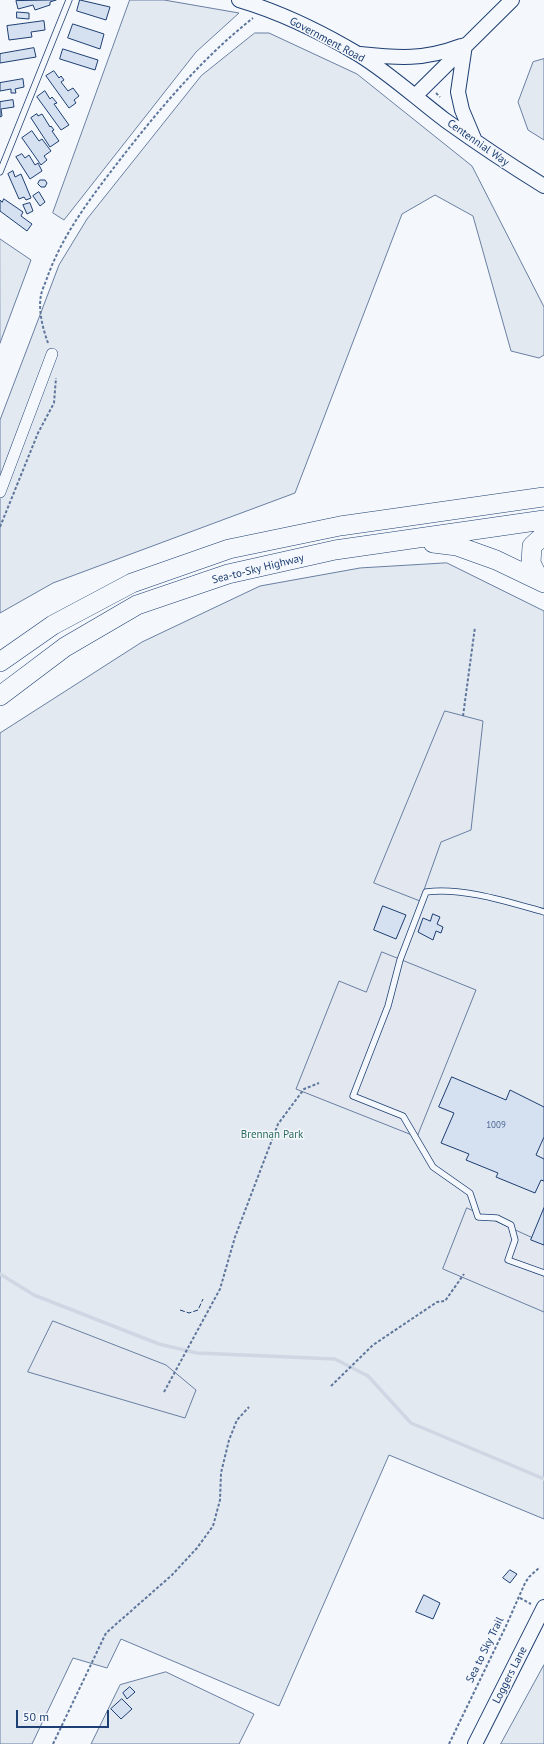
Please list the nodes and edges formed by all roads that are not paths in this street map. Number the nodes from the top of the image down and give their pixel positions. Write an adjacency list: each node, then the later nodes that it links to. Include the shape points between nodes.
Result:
1 (69, 0): 8 (lane)
2 (238, 0): 5 (street, Government Road, via 309,28)
3 (512, 0): 4 (street)
4 (465, 45): 5 (street, via 442,54 420,58); 6 (street); 7 (street, via 458,92 462,110)
5 (358, 54): 6 (street, Government Road)
6 (414, 96): 7 (street, Centennial Way)
7 (475, 141): 9 (street, Centennial Way)
8 (0, 172)
9 (544, 186)
10 (52, 354): 11 (street)
11 (0, 492)
12 (544, 497): 17 (highway, via 340,526 229,549 132,583 53,625)
13 (544, 520): 15 (highway, Sea-to-Sky Highway)
14 (544, 534): 16 (highway, via 532,546 531,557 531,563)
15 (412, 540): 16 (highway, via 457,546 496,560); 18 (highway, Sea-to-Sky Highway, via 335,550 228,574 137,605 65,647)
16 (542, 582)
17 (0, 662)
18 (0, 696)
19 (544, 912): 20 (lane, via 502,900 441,890 426,892 400,960 388,1006 353,1096 403,1116 433,1167 470,1192 478,1217 497,1218 511,1225 516,1240 508,1260)
20 (544, 1273)
21 (539, 1607): 22 (street, Loggers Lane)
22 (475, 1744)

